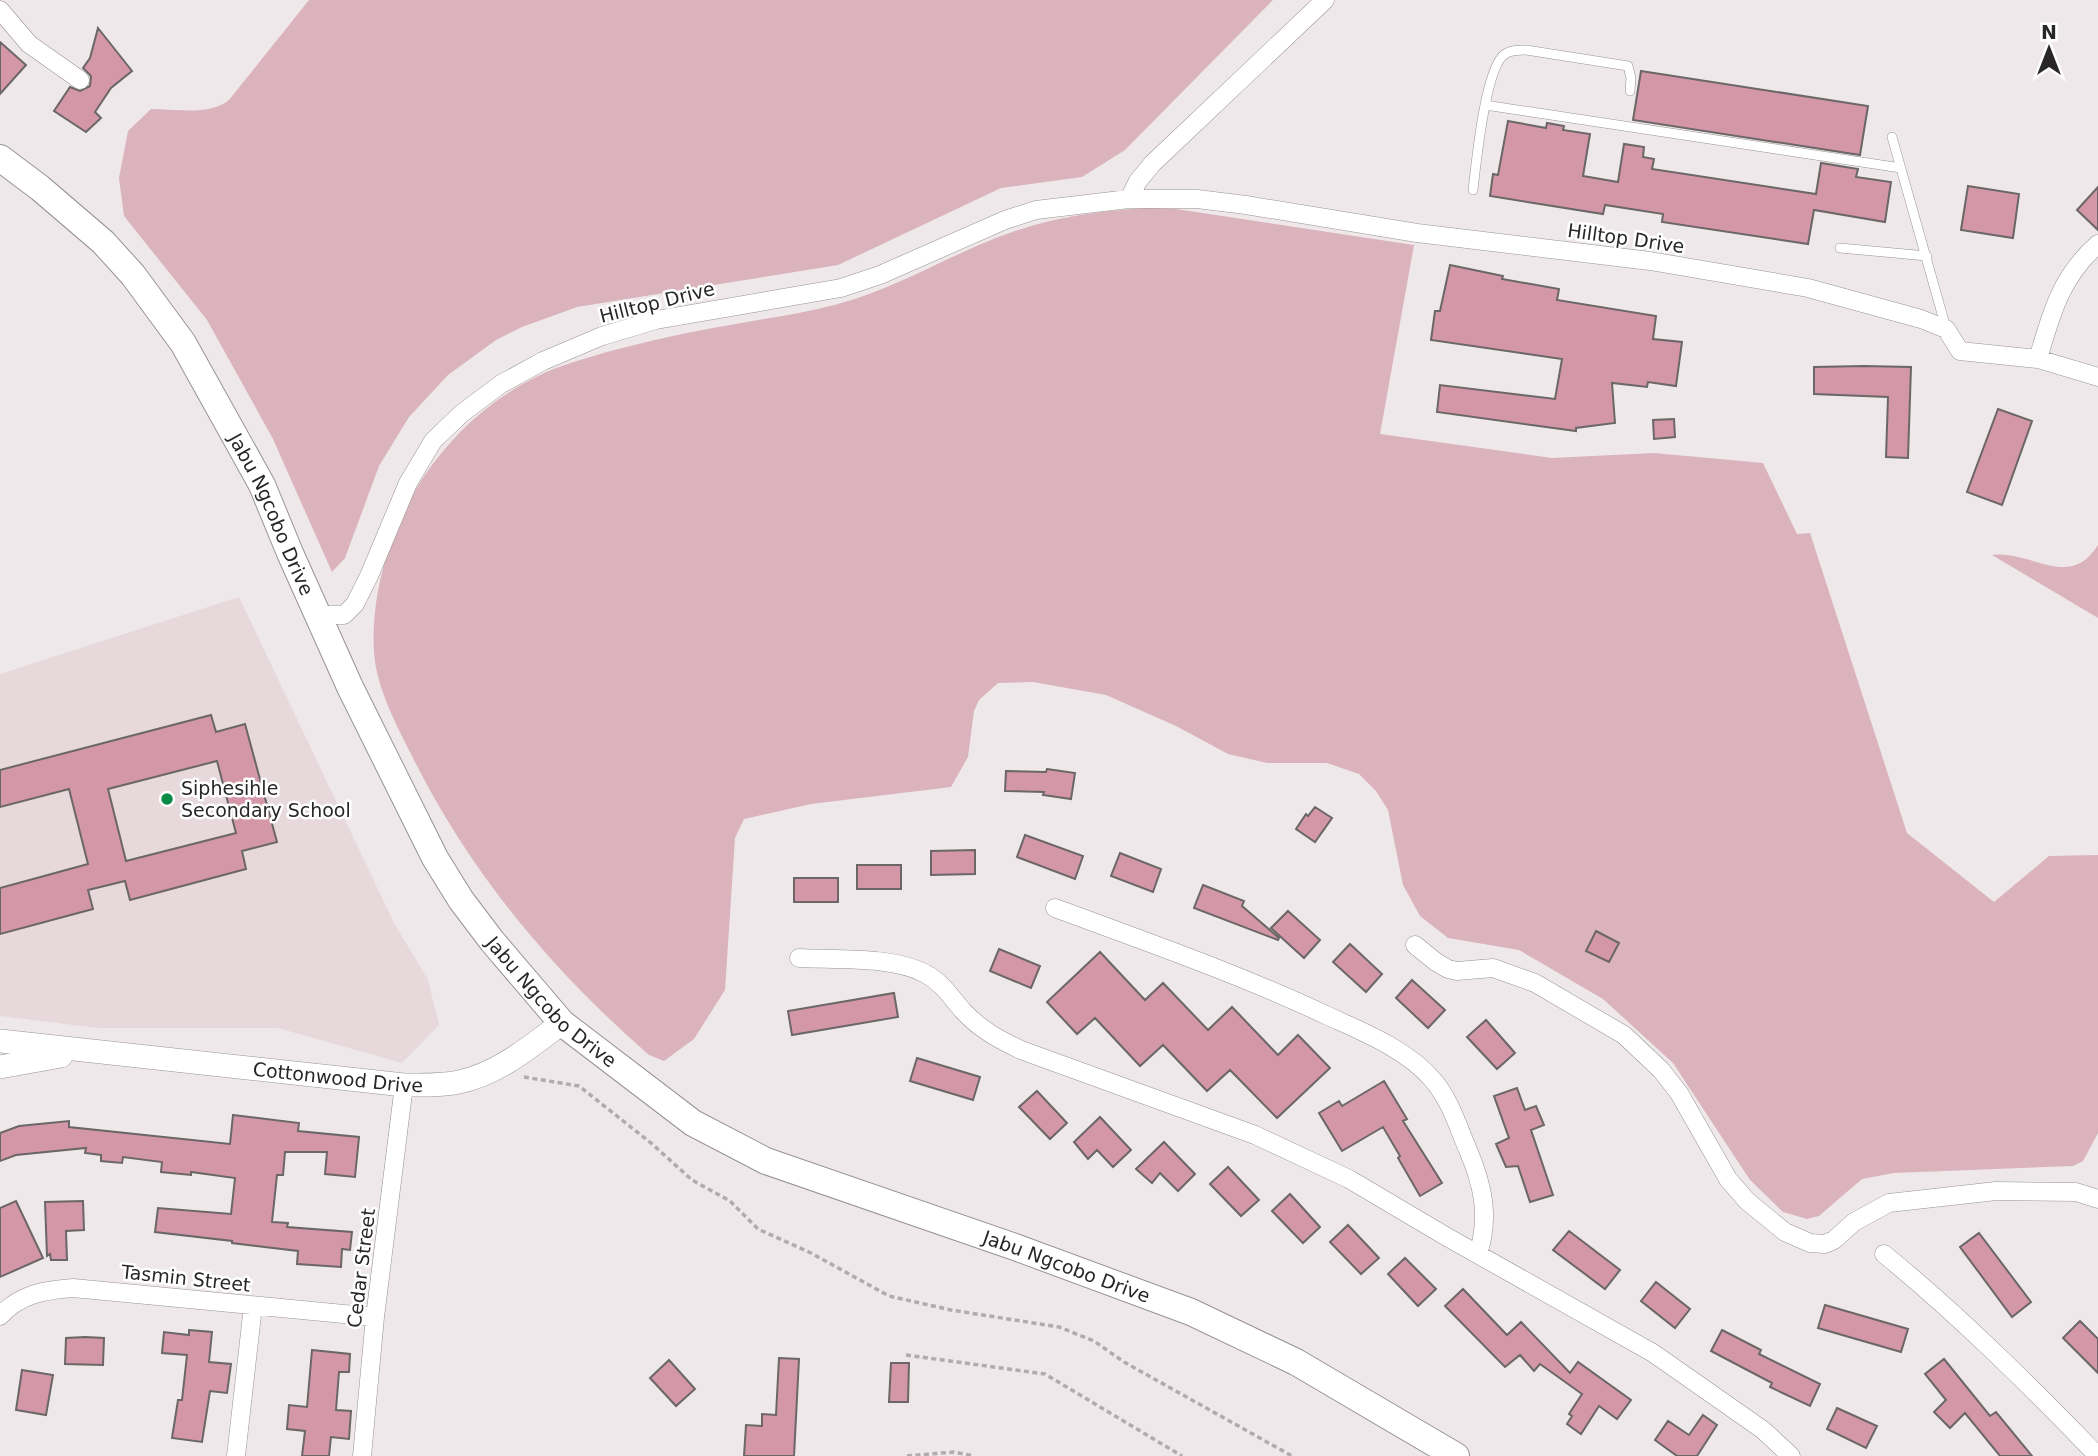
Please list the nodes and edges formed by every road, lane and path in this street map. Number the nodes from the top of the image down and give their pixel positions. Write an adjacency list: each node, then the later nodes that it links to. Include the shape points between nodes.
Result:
1 (1325, 0): 10 (street, via 1153,163)
2 (0, 10): 3 (street, via 29,44)
3 (80, 80)
4 (1630, 91): 5 (lane, via 1628,66 1516,50 1503,55 1496,66)
5 (1485, 105): 8 (lane); 9 (lane)
6 (1892, 137): 8 (lane)
7 (0, 158): 17 (main road, Jabu Ngcobo Drive, via 103,242 159,308 262,485)
8 (1901, 167): 13 (lane)
9 (1473, 190)
10 (1129, 199): 14 (street, Hilltop Drive, via 1197,199 1417,233 1650,261 1808,288); 17 (street, Hilltop Drive, via 1036,210 841,288 656,320 543,361 501,384 433,441 408,483 355,604 344,615)
11 (2098, 244): 15 (street, via 2084,256 2053,306)
12 (1840, 248): 13 (lane)
13 (1927, 256): 14 (lane)
14 (1946, 329): 15 (street, Hilltop Drive, via 1960,351)
15 (2038, 359): 16 (street, Hilltop Drive)
16 (2098, 377)
17 (317, 615): 21 (main road, Jabu Ngcobo Drive, via 435,858 492,941)
18 (1055, 908): 28 (street, via 1229,971 1374,1037 1432,1078 1445,1097 1482,1187 1485,1227)
19 (1415, 945): 27 (street, via 1448,969 1493,968 1535,983 1624,1035 1679,1093 1728,1180 1746,1201 1785,1232 1810,1243 1834,1240 1854,1222 1889,1203 1996,1191 2076,1192)
20 (799, 958): 28 (street, via 910,967 946,990 988,1034 1255,1135 1349,1179)
21 (562, 1023): 24 (street, Cottonwood Drive); 40 (main road, Jabu Ngcobo Drive, via 693,1123 765,1161 1191,1312 1296,1362)
22 (0, 1041): 23 (street)
23 (96, 1051): 25 (street); 26 (street, Cottonwood Drive)
24 (503, 1064): 26 (street, Cottonwood Drive, via 461,1082); 39 (path, via 520,1076 579,1086 692,1180 730,1201 758,1229 889,1296 1059,1327 1094,1341)
25 (0, 1067)
26 (404, 1086): 32 (street, Cedar Street)
27 (2098, 1199)
28 (1478, 1254): 41 (street, via 1653,1353 1763,1430)
29 (1884, 1254): 42 (street, via 2020,1377)
30 (253, 1306): 31 (street, Tasmin Street, via 46,1290 23,1297); 32 (street, Tasmin Street); 35 (street)
31 (0, 1316)
32 (375, 1317): 36 (street, Cedar Street)
33 (906, 1355): 38 (path, via 1045,1374)
34 (907, 1455): 37 (path, via 954,1452)
35 (236, 1456)
36 (362, 1456)
37 (974, 1456)
38 (1182, 1456)
39 (1292, 1456)
40 (1456, 1456)
41 (1791, 1456)
42 (2098, 1456)

